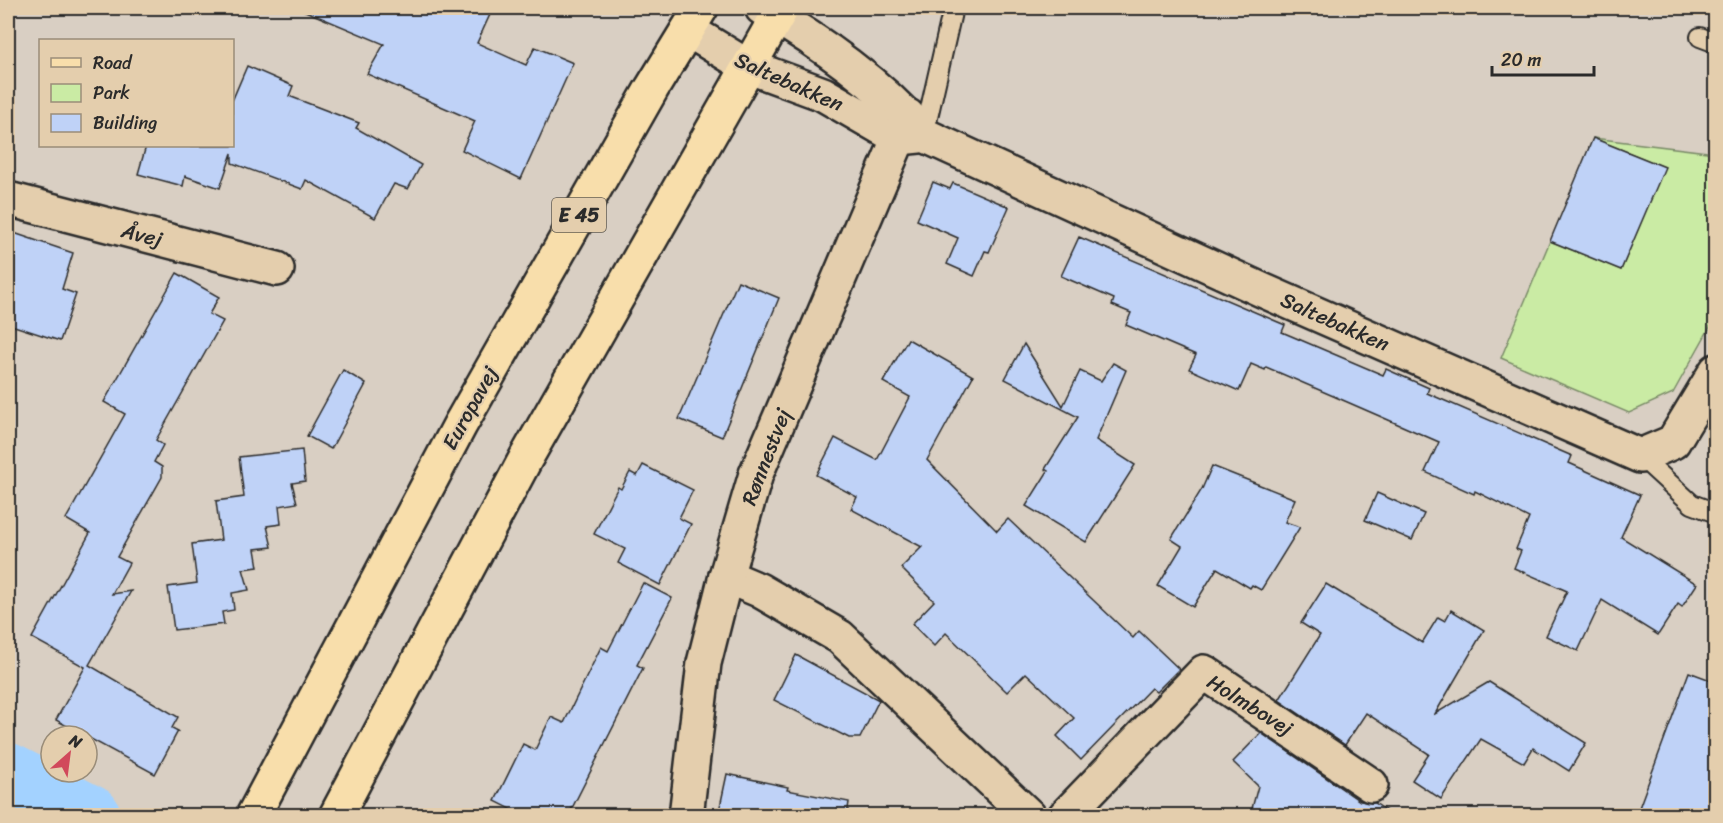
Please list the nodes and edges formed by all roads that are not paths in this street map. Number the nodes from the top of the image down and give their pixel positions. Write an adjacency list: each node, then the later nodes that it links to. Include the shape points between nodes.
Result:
1 (954, 8): 5 (lane)
2 (773, 10): 4 (main road); 5 (street, Saltebakken, via 848,63)
3 (694, 19): 4 (street, Saltebakken); 13 (main road, Europavej / E 45, via 460,425)
4 (747, 66): 5 (street, Saltebakken); 14 (main road, via 526,458)
5 (910, 130): 9 (street, Saltebakken); 11 (street, Rønnestvej, via 756,474)
6 (8, 199): 7 (street, Åvej)
7 (278, 269)
8 (1716, 371): 9 (street, via 1674,442)
9 (1640, 456): 10 (lane, via 1692,504)
10 (1716, 513)
11 (726, 576): 15 (street, Rønnestvej, via 704,663); 16 (street, via 759,590 840,637)
12 (1371, 785): 17 (street, Holmbovej, via 1204,672)
13 (253, 816)
14 (336, 816)
15 (686, 816)
16 (1029, 816)
17 (1065, 816)

